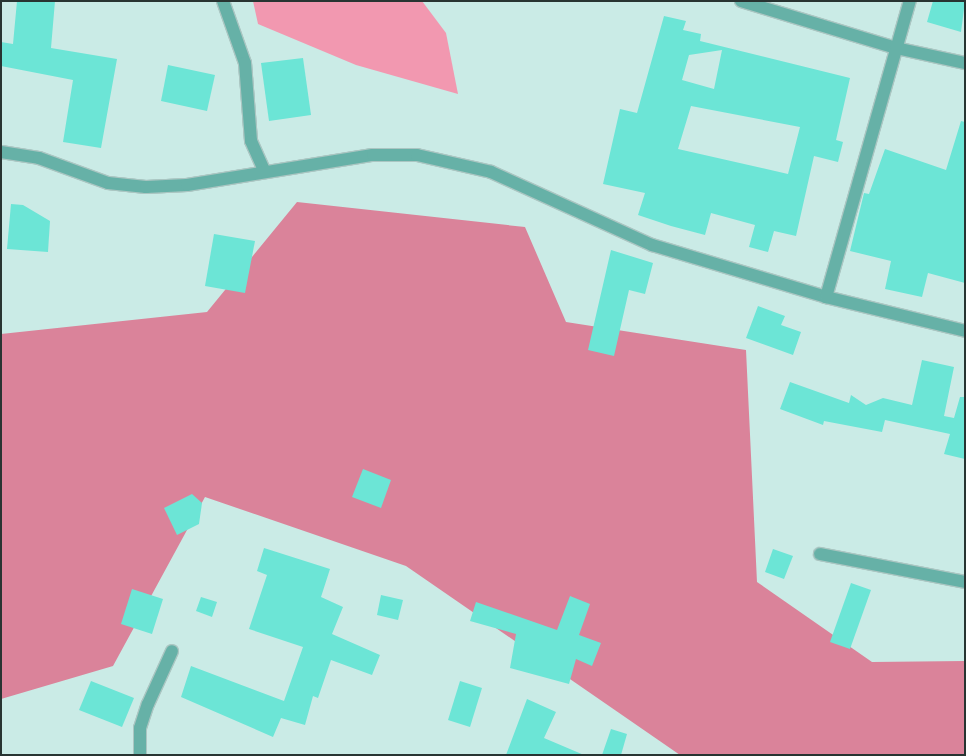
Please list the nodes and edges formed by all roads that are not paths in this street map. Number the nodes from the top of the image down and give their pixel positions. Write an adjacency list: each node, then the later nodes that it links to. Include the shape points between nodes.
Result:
1 (223, 1): 7 (street, via 246,63 251,141)
2 (741, 1): 4 (street)
3 (910, 1): 4 (street)
4 (896, 48): 5 (street); 8 (street)
5 (965, 63)
6 (1, 152): 7 (street, via 39,158 108,183 146,187)
7 (265, 172): 8 (street, via 373,155 417,155 491,172 652,245)
8 (826, 297): 9 (street)
9 (965, 331)
10 (820, 554): 11 (street)
11 (965, 582)
12 (172, 650): 13 (street, via 140,728)
13 (140, 755)

